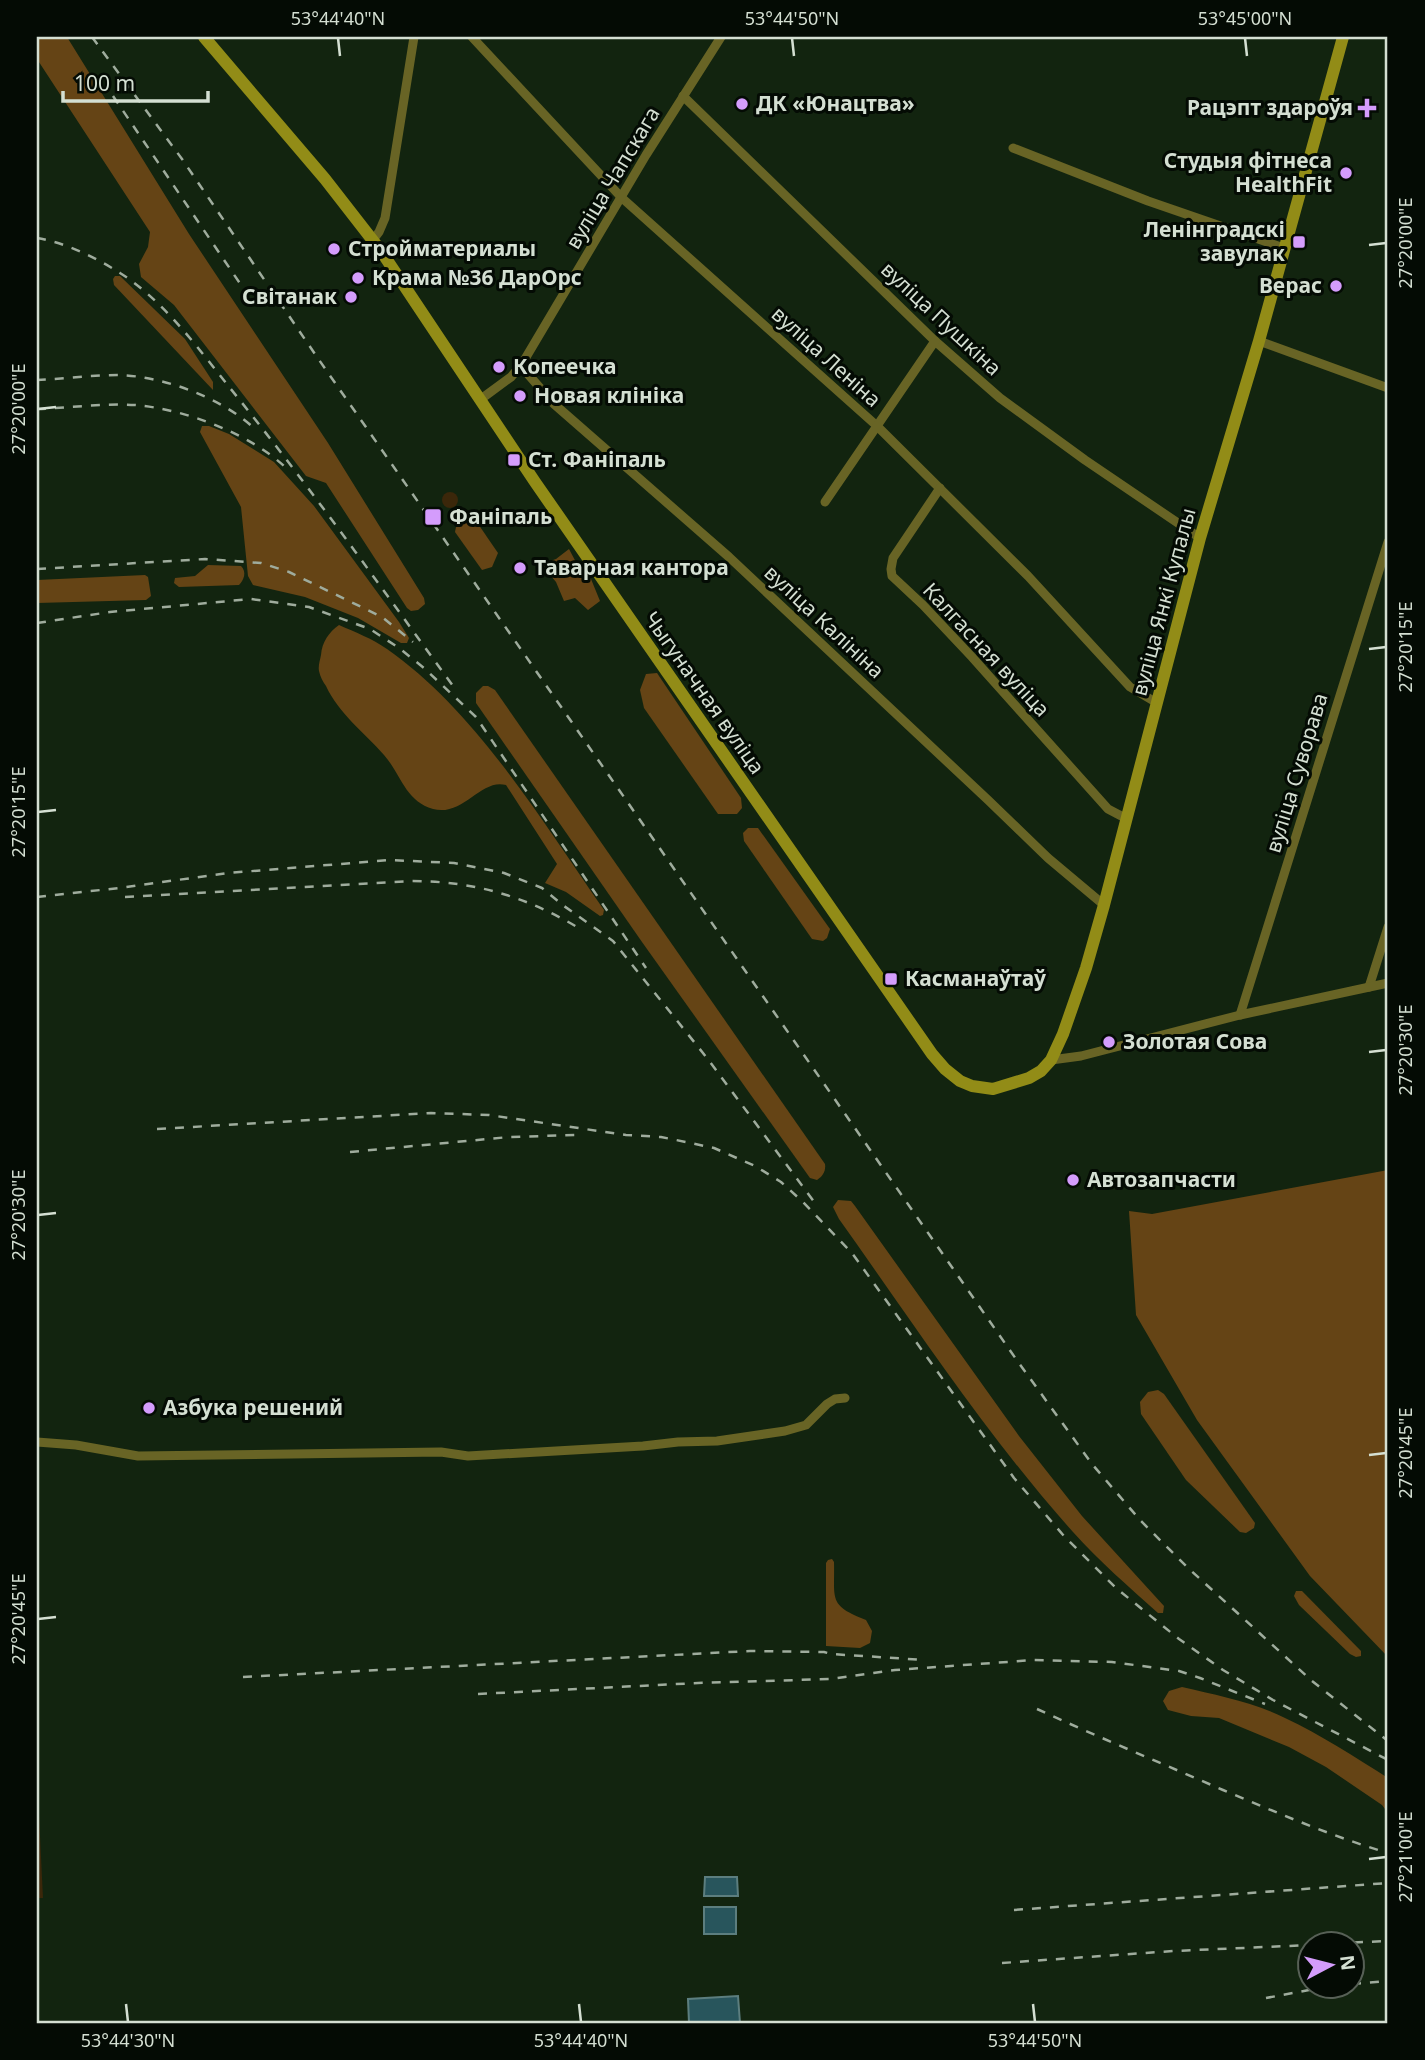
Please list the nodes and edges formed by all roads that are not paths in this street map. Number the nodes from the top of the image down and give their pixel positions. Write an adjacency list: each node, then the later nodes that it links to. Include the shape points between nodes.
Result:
1 (204, 37): 9 (street, Чыгуначная вуліца)
2 (414, 37): 9 (street, via 385,218)
3 (472, 37): 8 (street, вуліца Леніна)
4 (721, 37): 6 (street, вуліца Чапскага)
5 (1343, 37): 10 (street, вуліца Янкі Купалы)
6 (683, 96): 8 (street, вуліца Чапскага); 11 (street, вуліца Пушкіна)
7 (1013, 148): 10 (street)
8 (622, 198): 13 (street, вуліца Чапскага); 16 (street, вуліца Леніна)
9 (372, 240): 15 (street, Чыгуначная вуліца)
10 (1284, 248): 12 (street, вуліца Янкі Купалы)
11 (935, 341): 16 (street); 19 (street, вуліца Пушкіна, via 1000,398)
12 (1259, 341): 14 (street); 19 (street, вуліца Янкі Купалы)
13 (522, 364): 15 (street, вуліца Чапскага); 23 (street, вуліца Калініна, via 554,404 729,557 1048,858)
14 (1388, 388)
15 (481, 399): 28 (street, Чыгуначная вуліца, via 932,1054 966,1084 993,1089 1029,1078)
16 (877, 426): 17 (street, вуліца Леніна); 18 (street)
17 (940, 488): 21 (street, вуліца Леніна, via 1130,687); 22 (street, Калгасная вуліца, via 893,558 892,576 972,657 1108,809)
18 (825, 502)
19 (1200, 538): 21 (street, вуліца Янкі Купалы)
20 (1388, 542): 27 (street, вуліца Суворава)
21 (1157, 703): 22 (street, вуліца Янкі Купалы)
22 (1127, 819): 23 (street, вуліца Янкі Купалы)
23 (1104, 905): 28 (street, вуліца Янкі Купалы)
24 (1388, 927): 26 (street)
25 (1388, 983): 26 (street)
26 (1369, 987): 27 (street)
27 (1240, 1015): 28 (street)
28 (1051, 1060)
29 (845, 1398): 30 (street, via 827,1404 806,1425 785,1431 643,1447 468,1456 440,1452 138,1456)
30 (37, 1442)

